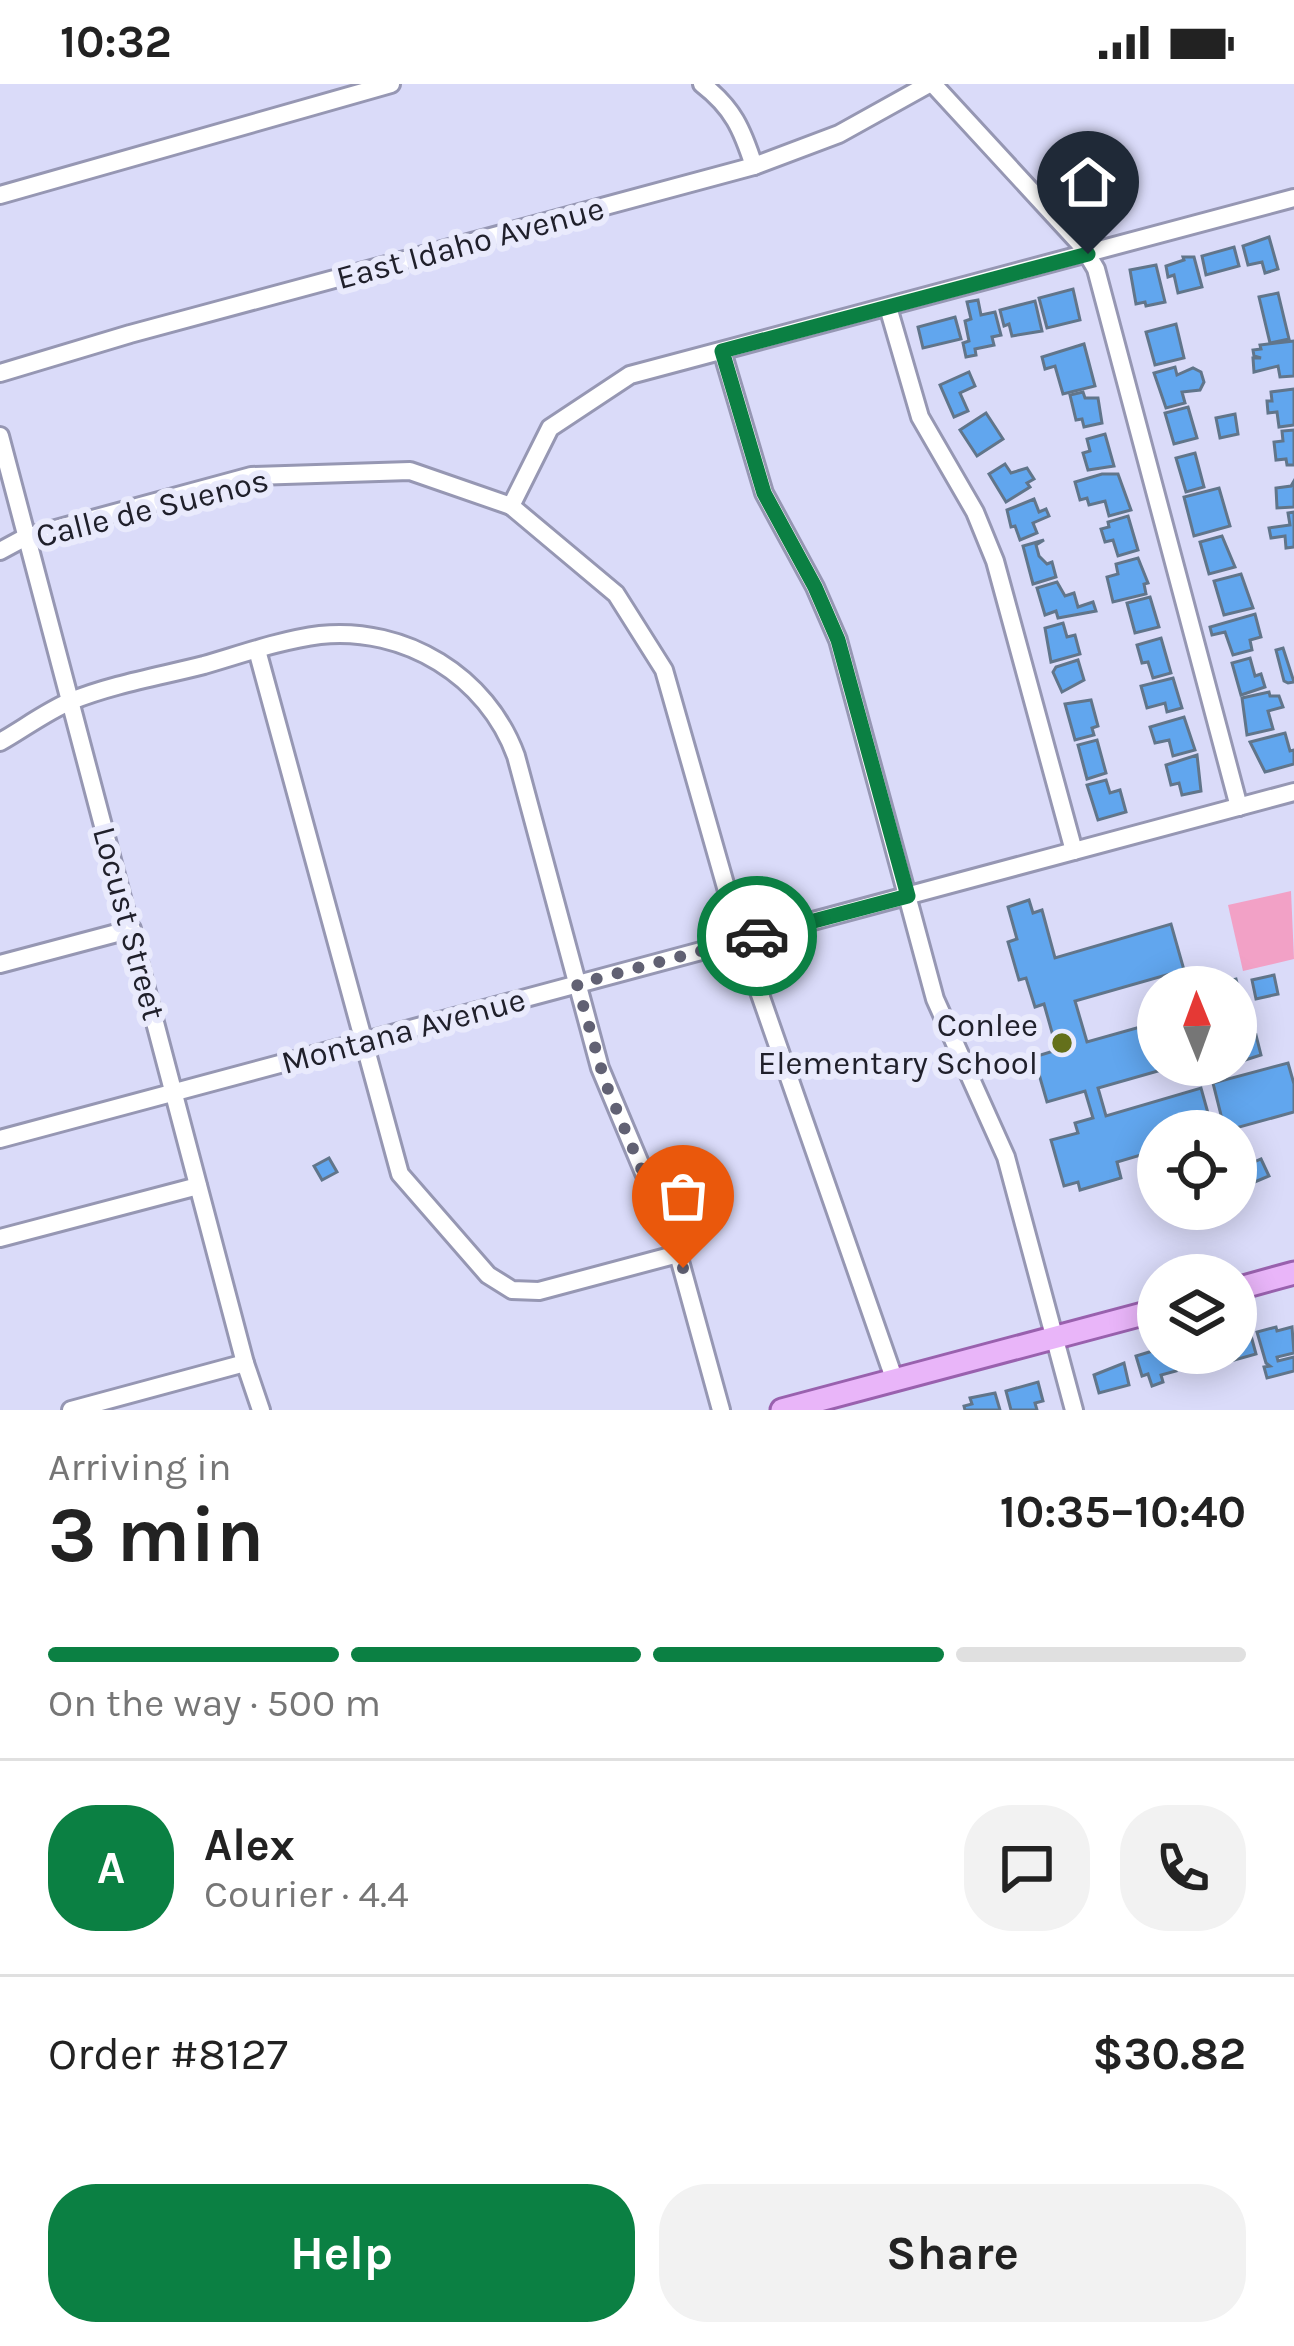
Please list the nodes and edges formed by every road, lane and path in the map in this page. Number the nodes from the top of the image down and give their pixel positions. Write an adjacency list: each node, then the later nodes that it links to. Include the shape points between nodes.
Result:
1 (391, 84): 5 (street)
2 (702, 84): 4 (street, via 726,102)
3 (931, 84): 4 (street, East Idaho Avenue, via 839,134); 8 (street)
4 (754, 166): 11 (street, East Idaho Avenue)
5 (0, 195)
6 (1291, 199): 7 (street); 8 (street)
7 (1294, 220)
8 (1088, 254): 9 (street); 20 (street)
9 (888, 307): 10 (street); 21 (street, via 920,417 995,562)
10 (722, 351): 13 (street, via 630,375 550,428); 22 (street, via 764,493 838,640)
11 (0, 373)
12 (0, 436): 14 (street, Locust Street)
13 (511, 506): 14 (street, Calle de Suenos, via 410,471 251,476); 24 (street, via 616,594 664,670)
14 (26, 537): 15 (street, Calle de Suenos); 17 (street, Locust Street)
15 (0, 551)
16 (257, 650): 17 (street); 26 (street, via 315,636 373,637 416,649 472,687 512,746); 27 (street)
17 (71, 701): 18 (street); 23 (street, Locust Street)
18 (0, 742)
19 (1294, 793): 20 (street, Montana Avenue)
20 (1239, 807): 21 (street, Montana Avenue)
21 (1074, 851): 22 (street, Montana Avenue)
22 (908, 896): 24 (street, Montana Avenue); 36 (street, via 935,999 1006,1156)
23 (132, 929): 25 (street); 28 (street, Locust Street)
24 (741, 940): 26 (street, Montana Avenue); 38 (street)
25 (0, 964)
26 (577, 984): 27 (street, Montana Avenue); 32 (street, via 605,1082)
27 (362, 1041): 28 (street, Montana Avenue); 32 (street, via 398,1170 496,1282 530,1292)
28 (175, 1091): 29 (street, Montana Avenue); 30 (street, Locust Street)
29 (0, 1139)
30 (198, 1186): 31 (street); 37 (street, Locust Street)
31 (0, 1238)
32 (678, 1253): 41 (street)
33 (1294, 1274): 34 (main road)
34 (1257, 1284)
35 (1137, 1316): 36 (main road)
36 (1054, 1338): 38 (main road); 43 (street)
37 (245, 1363): 39 (street); 40 (street, Locust Street)
38 (895, 1381): 42 (main road)
39 (71, 1410)
40 (261, 1410)
41 (722, 1410)
42 (782, 1410)
43 (1074, 1410)

